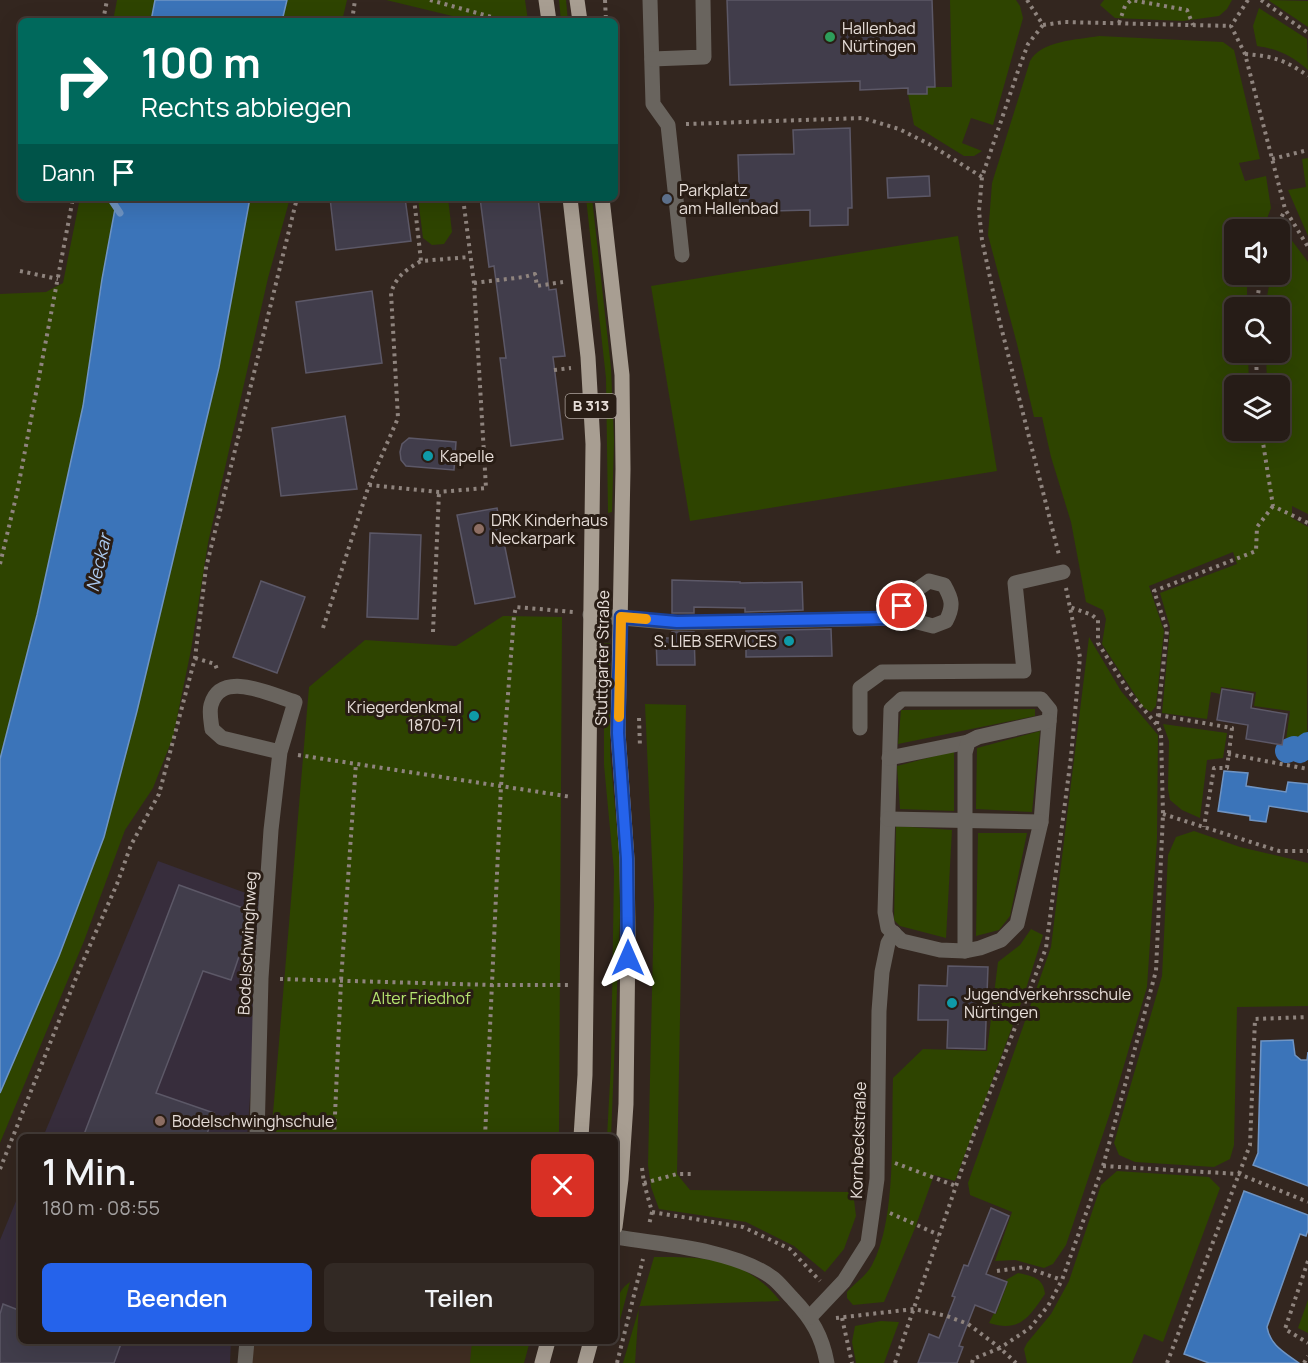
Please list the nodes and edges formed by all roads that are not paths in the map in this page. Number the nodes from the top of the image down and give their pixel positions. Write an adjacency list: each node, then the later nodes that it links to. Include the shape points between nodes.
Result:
1 (546, 0): 5 (main road)
2 (577, 0): 6 (main road)
3 (650, 0): 7 (street)
4 (703, 0): 7 (street, via 704,57)
5 (549, 18)
6 (580, 18)
7 (652, 59): 10 (street, via 653,104 668,125)
8 (570, 201): 12 (main road, Stuttgarter Straße / B 313, via 588,357 593,444)
9 (602, 201): 13 (main road, Stuttgarter Straße / B 313, via 622,375)
10 (682, 255)
11 (1063, 572): 16 (street, via 1015,583 1024,671 882,672 860,688)
12 (583, 613): 13 (street); 26 (main road, Stuttgarter Straße / B 313, via 585,1075)
13 (621, 617): 14 (street, via 677,622); 27 (main road, Stuttgarter Straße / B 313, via 618,733 628,936 626,1104)
14 (893, 618)
15 (1049, 721): 17 (street); 19 (street, via 1050,710 1041,699 902,699 891,709); 22 (street)
16 (860, 728)
17 (968, 742): 19 (street); 21 (street)
18 (280, 752): 18 (street, Bodelschwinghweg, via 295,702 241,685 225,687 216,694 210,706 212,729 222,738); 25 (street, Bodelschwinghweg, via 261,978)
19 (889, 758): 20 (street)
20 (888, 819): 21 (street); 23 (street, via 885,912)
21 (964, 820): 22 (street); 24 (street)
22 (1041, 822): 24 (street, via 1017,924 1001,940)
23 (891, 938): 24 (street, via 940,951); 29 (street, Kornbeckstraße, via 882,972 879,1011 877,1156 868,1244 844,1281)
24 (965, 951)
25 (257, 1134)
26 (581, 1134)
27 (618, 1203)
28 (618, 1237): 29 (street, via 714,1254 746,1264 773,1279)
29 (810, 1317): 36 (street)
30 (247, 1344): 33 (street)
31 (547, 1344): 34 (main road)
32 (590, 1344): 35 (main road)
33 (245, 1363)
34 (542, 1363)
35 (585, 1363)
36 (827, 1363)

